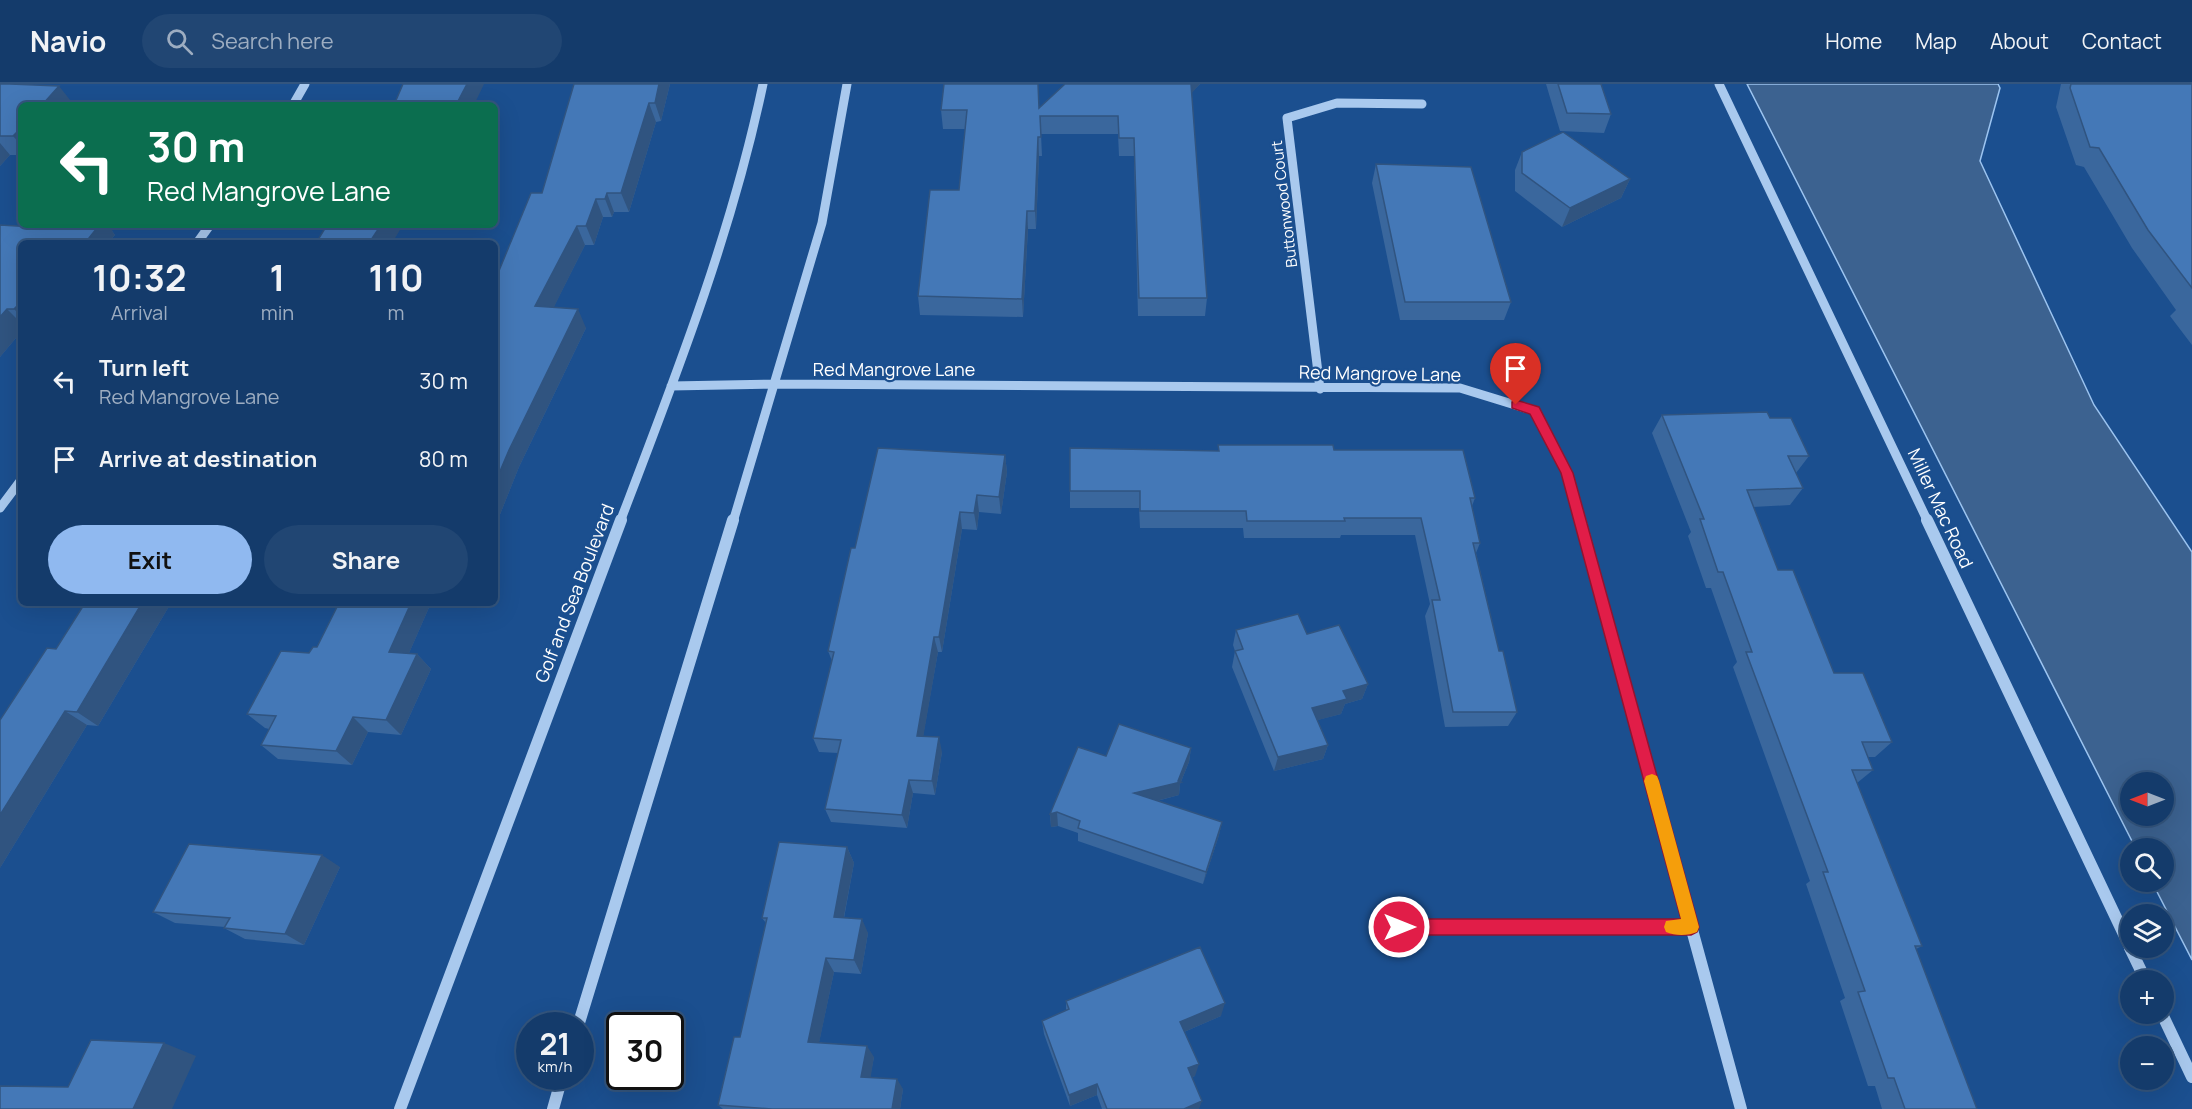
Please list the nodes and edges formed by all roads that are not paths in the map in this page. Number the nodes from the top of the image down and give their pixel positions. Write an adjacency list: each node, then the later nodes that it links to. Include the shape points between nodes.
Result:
1 (305, 84): 5 (street)
2 (763, 84): 8 (street, Golf and Sea Boulevard, via 756,126 727,230)
3 (847, 84): 7 (street, via 822,223)
4 (1719, 84): 14 (street, Miller Mac Road)
5 (295, 102)
6 (1422, 104): 9 (street, Buttonwood Court, via 1337,103 1287,118)
7 (776, 384): 8 (street, Red Mangrove Lane); 9 (street, Red Mangrove Lane); 15 (street)
8 (671, 386): 19 (street, Golf and Sea Boulevard)
9 (1320, 388): 13 (street, Red Mangrove Lane, via 1460,388 1535,411 1567,473)
10 (18, 484): 11 (street)
11 (0, 508)
12 (1399, 927): 13 (street)
13 (1691, 927): 21 (street, Red Mangrove Lane)
14 (2120, 927)
15 (582, 1012)
16 (2167, 1024): 17 (street)
17 (2192, 1077)
18 (558, 1090): 20 (street)
19 (400, 1109)
20 (553, 1109)
21 (1741, 1109)

